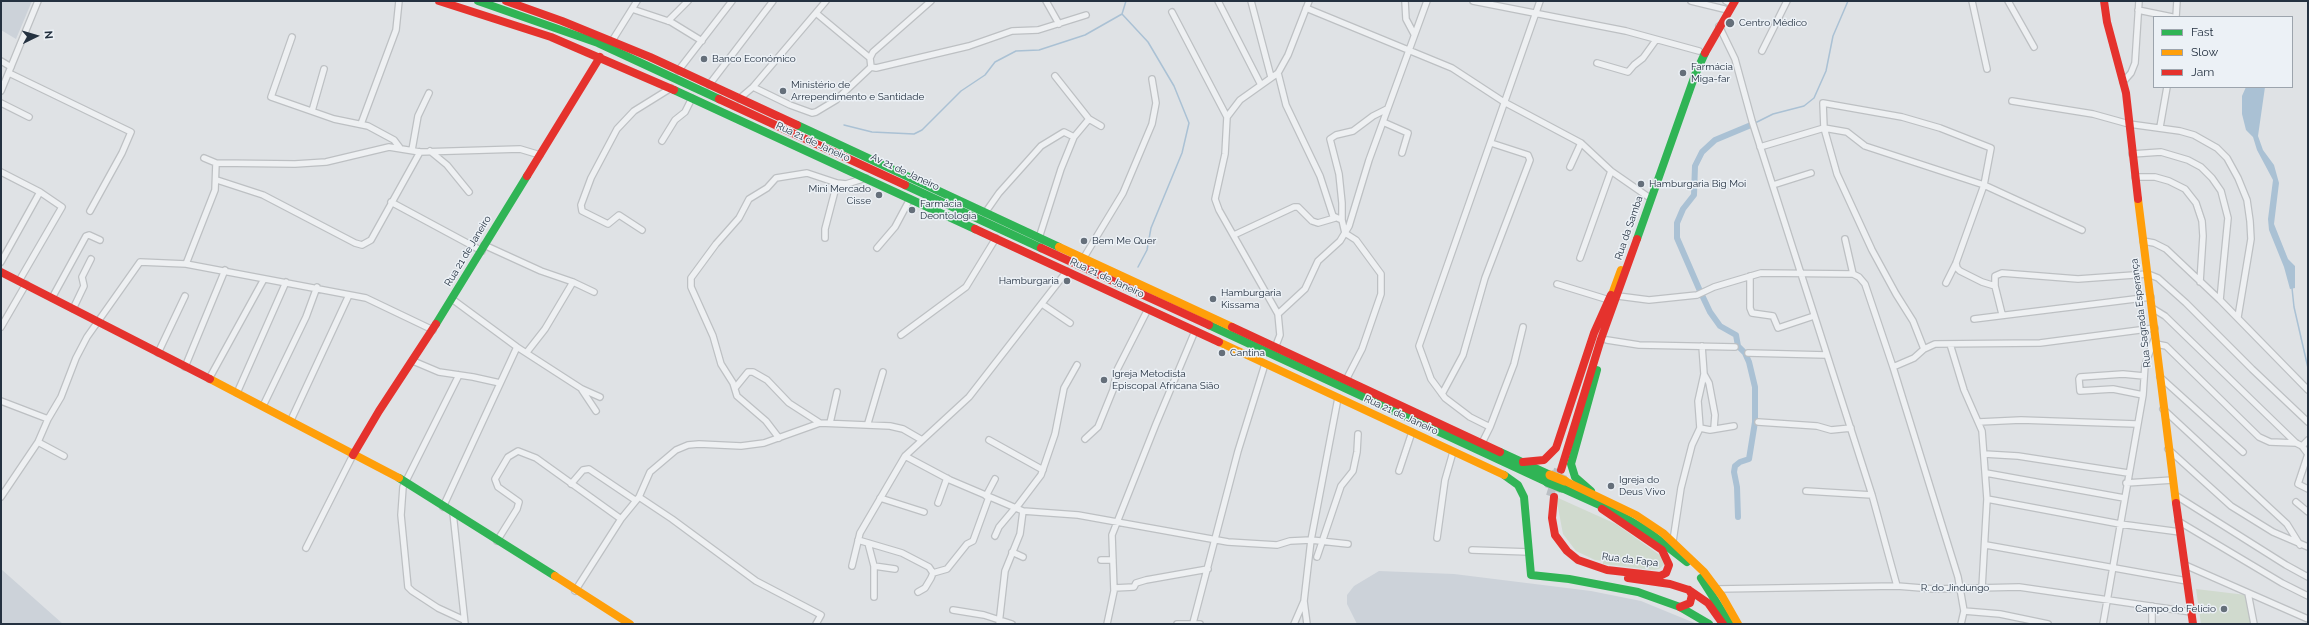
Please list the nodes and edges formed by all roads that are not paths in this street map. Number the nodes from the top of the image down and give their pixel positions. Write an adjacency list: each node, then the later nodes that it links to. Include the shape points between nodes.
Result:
1 (38, 1): 53 (street)
2 (400, 1): 82 (street, via 396,30)
3 (439, 1): 49 (main road, Rua 21 de Janeiro, via 501,20)
4 (478, 1): 153 (main road, Av 21 de Janeiro, via 598,43)
5 (506, 1): 43 (main road, Rua 21 de Janeiro)
6 (637, 1): 29 (street)
7 (688, 1): 37 (street)
8 (732, 1): 44 (street)
9 (773, 1): 64 (street)
10 (826, 1): 33 (street)
11 (931, 1): 50 (street, via 879,45)
12 (1046, 1): 38 (street)
13 (1218, 1): 65 (street)
14 (1251, 1): 61 (street)
15 (1309, 1): 28 (street)
16 (1405, 1): 40 (street, via 1406,19)
17 (1427, 1): 40 (street)
18 (1473, 1): 32 (street)
19 (1540, 1): 32 (street)
20 (1691, 1): 27 (street)
21 (1787, 1): 48 (street)
22 (1972, 1): 56 (street)
23 (2008, 1): 45 (street)
24 (2104, 1): 63 (main road, Rua Sagrada Esperança)
25 (2139, 1): 30 (street)
26 (2177, 1): 36 (street)
27 (1728, 3): 39 (main road, Rua da Samba); 47 (main road)
28 (1306, 8): 46 (street); 58 (street, via 1288,55)
29 (632, 9): 37 (street); 43 (street)
30 (2138, 10): 35 (street); 63 (street, via 2135,63 2131,74)
31 (1172, 12): 79 (street)
32 (1536, 12): 42 (street); 74 (street)
33 (816, 13): 50 (street); 66 (street)
34 (1086, 15): 38 (street)
35 (2167, 16)
36 (2176, 16)
37 (668, 21): 44 (street)
38 (1059, 24): 54 (street, via 1033,31 1012,31 969,46 876,68)
39 (1719, 26): 91 (street, via 1735,59); 152 (main road, Rua da Samba, via 1694,75)
40 (1414, 34): 46 (street)
41 (292, 36): 77 (street, via 271,97)
42 (1656, 40): 47 (street); 52 (street, via 1643,58 1628,72)
43 (612, 41): 57 (main road, Rua 21 de Janeiro)
44 (702, 41): 57 (street)
45 (2034, 47)
46 (1409, 49): 74 (street, via 1452,68); 76 (street)
47 (1699, 51): 113 (main road, Rua da Samba)
48 (1762, 51)
49 (600, 57): 67 (main road, Rua 21 de Janeiro); 98 (main road, Rua 21 de Janeiro)
50 (870, 58): 54 (street)
51 (1, 61): 53 (street)
52 (1597, 63)
53 (11, 67): 59 (street)
54 (871, 67): 66 (street, via 836,100 814,113 790,106)
55 (324, 69): 77 (street)
56 (1987, 69)
57 (678, 71): 64 (main road, Rua 21 de Janeiro)
58 (1278, 72): 61 (street); 118 (street, via 1286,105 1320,176)
59 (9, 73): 69 (street); 116 (street, via 131,132)
60 (1055, 76): 80 (street)
61 (1271, 77): 65 (street)
62 (1152, 79): 134 (street, via 1156,103 1152,124 1123,193)
63 (2123, 82): 83 (main road, Rua Sagrada Esperança)
64 (709, 85): 72 (main road, Rua 21 de Janeiro)
65 (1261, 85): 79 (street, via 1240,100)
66 (753, 87): 72 (street)
67 (671, 88): 71 (main road, Rua 21 de Janeiro); 120 (street, via 634,111 617,129 591,178 581,205 582,211 608,224 619,215)
68 (2167, 88): 85 (street)
69 (1, 91)
70 (429, 93): 93 (street, via 418,116)
71 (692, 98): 88 (street, via 685,112 675,120); 106 (main road, Rua 21 de Janeiro)
72 (739, 99): 117 (main road, Rua 21 de Janeiro)
73 (2012, 101): 83 (street, via 2093,114)
74 (1504, 102): 89 (street); 90 (street)
75 (1, 103): 78 (street)
76 (1387, 109): 81 (street); 119 (street, via 1372,116 1353,131 1330,139 1339,174)
77 (312, 111): 82 (street, via 342,122)
78 (29, 117)
79 (1227, 117): 123 (street, via 1224,154 1215,199 1218,210)
80 (1089, 119): 84 (street); 87 (street)
81 (1383, 122): 96 (street, via 1408,133); 122 (street)
82 (361, 124): 92 (street, via 388,136)
83 (2129, 124): 85 (street); 97 (main road, Rua Sagrada Esperança)
84 (1101, 126)
85 (2160, 127): 172 (street, via 2194,135 2217,148 2227,158 2238,178 2247,200 2251,239)
86 (1824, 128): 91 (street); 110 (street, via 1847,132 1865,146); 110 (street, via 1822,105 1826,102 1902,117 1947,131 1992,148); 188 (street, via 1837,174 1872,250 1913,321)
87 (1074, 137): 117 (street, via 1064,132 1041,146 1009,181); 126 (street, via 1061,168)
88 (662, 141)
89 (1491, 143): 211 (street, via 1420,339 1420,351 1429,374); 211 (street, via 1528,155 1530,160 1485,278 1463,355)
90 (1580, 143): 101 (street); 102 (street)
91 (1760, 147): 109 (street)
92 (400, 148): 93 (street); 100 (street, via 386,148 317,163)
93 (412, 150): 95 (street)
94 (430, 151): 95 (street); 98 (street, via 517,149); 112 (street, via 448,165)
95 (420, 152): 115 (street)
96 (1402, 153)
97 (2132, 154): 105 (main road, Rua Sagrada Esperança); 164 (street, via 2161,152 2188,160 2201,167 2220,191 2228,218)
98 (540, 155): 130 (main road, Rua 21 de Janeiro)
99 (204, 158): 100 (street)
100 (216, 163): 107 (street)
101 (1570, 167)
102 (1611, 171): 113 (street); 132 (street)
103 (1, 172): 111 (street)
104 (1811, 173): 109 (street)
105 (2135, 177): 129 (main road, Rua Sagrada Esperança); 149 (street, via 2155,177 2169,181 2185,189 2196,203 2202,221 2203,236)
106 (866, 178): 108 (street, via 849,183); 114 (main road, Rua 21 de Janeiro)
107 (217, 180): 115 (street, via 263,195 359,244 371,240); 137 (street)
108 (837, 183): 124 (street, via 826,224); 206 (street, via 807,173 776,178 767,188 749,199 739,218 691,278 690,287 713,336 722,364)
109 (1773, 185): 143 (street)
110 (1984, 186): 121 (street); 136 (street)
111 (40, 192): 135 (street); 146 (street, via 62,208)
112 (469, 192)
113 (1647, 196): 152 (main road, Rua da Samba)
114 (910, 199): 125 (main road, Rua 21 de Janeiro); 131 (street, via 895,227)
115 (391, 202): 130 (street)
116 (90, 211)
117 (985, 213): 126 (main road, Rua 21 de Janeiro)
118 (1335, 218): 119 (street); 123 (street, via 1318,223 1312,221 1298,207 1294,207)
119 (1342, 220): 122 (street)
120 (642, 230)
121 (2082, 230)
122 (1345, 233): 169 (street, via 1318,261 1305,289); 204 (street, via 1356,240 1380,271 1382,281 1381,294 1368,332)
123 (1234, 235): 169 (street)
124 (825, 238)
125 (996, 238): 139 (main road, Rua 21 de Janeiro); 180 (street, via 966,287)
126 (1039, 238): 134 (main road, Rua 21 de Janeiro)
127 (1845, 239): 141 (street)
128 (100, 240): 161 (street, via 86,236)
129 (2144, 241): 142 (main road, Rua Sagrada Esperança); 149 (street, via 2166,249)
130 (483, 248): 148 (street); 162 (main road, Rua 21 de Janeiro)
131 (877, 248)
132 (1580, 258)
133 (91, 259): 167 (street, via 82,277 84,286)
134 (1083, 259): 187 (main road, Rua 21 de Janeiro)
135 (1, 262)
136 (1956, 263): 150 (street); 154 (street, via 1960,271)
137 (186, 264): 138 (street); 174 (street, via 140,262)
138 (225, 270): 145 (street); 196 (street)
139 (1067, 271): 165 (street); 168 (main road, Rua 21 de Janeiro)
140 (1, 272): 146 (main road)
141 (1853, 274): 143 (street); 197 (street, via 1866,284)
142 (2148, 274): 154 (street, via 2078,279 2002,273 1995,276); 160 (main road, Rua Sagrada Esperança); 223 (street, via 2158,278 2186,302)
143 (1801, 275): 144 (street, via 1771,273); 171 (street)
144 (1750, 276): 159 (street, via 1714,286 1697,295 1649,300); 171 (street, via 1752,313 1773,316 1778,328)
145 (264, 279): 147 (street); 203 (street)
146 (22, 282): 161 (main road); 176 (street)
147 (286, 282): 155 (street); 210 (street)
148 (573, 282): 156 (street); 189 (street, via 545,329)
149 (2200, 282): 164 (street)
150 (1946, 283)
151 (1557, 284): 163 (street)
152 (1618, 285): 159 (main road); 163 (main road); 252 (main road, Rua da Samba)
153 (1124, 286): 258 (main road, Rua 21 de Janeiro)
154 (1996, 286): 170 (street)
155 (317, 288): 157 (street); 216 (street, via 306,317)
156 (594, 292)
157 (349, 295): 178 (street, via 371,300); 220 (street)
158 (185, 296): 190 (street)
159 (1618, 296): 182 (main road)
160 (2151, 297): 166 (main road, Rua Sagrada Esperança); 170 (street)
161 (52, 298): 167 (main road)
162 (452, 299): 178 (main road, Rua 21 de Janeiro); 185 (street)
163 (1608, 300): 251 (main road, via 1594,333 1556,448 1544,460)
164 (2220, 300): 172 (street)
165 (1042, 304): 175 (street); 237 (street, via 969,397)
166 (2152, 308): 181 (main road, Rua Sagrada Esperança); 242 (street, via 2171,321)
167 (73, 309): 174 (main road)
168 (1148, 309): 179 (main road, Rua 21 de Janeiro); 236 (street, via 1117,370 1113,390 1098,427)
169 (1278, 314): 187 (street, via 1280,335)
170 (2002, 314): 173 (street)
171 (1814, 316): 192 (street)
172 (2238, 317): 208 (street)
173 (1974, 318)
174 (98, 322): 190 (main road); 219 (street, via 76,358 61,397)
175 (1070, 323)
176 (1, 327)
177 (1524, 327): 229 (street, via 1512,370)
178 (433, 330): 193 (main road, Rua 21 de Janeiro)
179 (1195, 331): 194 (main road, Rua 21 de Janeiro); 287 (street)
180 (901, 335)
181 (2156, 336): 183 (street, via 2040,343); 201 (street, via 2147,356); 202 (main road, Rua Sagrada Esperança); 242 (street, via 2259,438 2270,442)
182 (1607, 340): 184 (street, via 1639,345); 274 (main road, via 1571,464 1577,480)
183 (1950, 344): 188 (street, via 1935,344); 222 (street, via 1964,390)
184 (1702, 346): 186 (street); 199 (street)
185 (517, 347): 189 (street); 205 (street)
186 (1735, 347)
187 (1275, 348): 204 (main road, Rua 21 de Janeiro)
188 (1924, 349): 197 (street, via 1914,358)
189 (527, 352): 207 (street)
190 (158, 353): 196 (main road)
191 (1748, 353): 192 (street)
192 (1826, 355): 232 (street)
193 (413, 361): 200 (street, via 439,372); 248 (main road, Rua 21 de Janeiro)
194 (1265, 364): 214 (main road, Rua 21 de Janeiro); 293 (street, via 1238,452)
195 (1077, 365): 253 (street, via 1064,388 1055,434)
196 (185, 367): 203 (main road)
197 (1893, 367): 324 (street)
198 (883, 372): 226 (street)
199 (1704, 374): 230 (street, via 1698,401); 231 (street, via 1712,395)
200 (459, 375): 205 (street); 261 (street)
201 (2144, 376): 212 (street); 212 (street, via 2117,374 2079,379 2080,390 2113,389)
202 (2160, 377): 217 (main road, Rua Sagrada Esperança); 246 (street)
203 (209, 379): 210 (main road)
204 (1346, 380): 241 (main road, Rua 21 de Janeiro)
205 (500, 383): 279 (street)
206 (735, 388): 224 (street, via 748,372 757,373 771,383 789,403); 235 (street, via 737,396 766,421)
207 (582, 389): 213 (street); 218 (street)
208 (2308, 390)
209 (837, 392): 225 (street)
210 (236, 393): 216 (main road)
211 (1442, 394): 229 (street, via 1456,408)
212 (2143, 395): 227 (street)
213 (600, 397)
214 (1338, 398): 233 (main road, Rua 21 de Janeiro); 294 (street)
215 (1, 401): 219 (street)
216 (262, 406): 220 (main road)
217 (2162, 409): 244 (main road, Rua Sagrada Esperança); 301 (street, via 2176,419 2287,524)
218 (596, 411)
219 (48, 419): 240 (street)
220 (292, 420): 248 (main road)
221 (1758, 422): 232 (street, via 1817,426 1831,430)
222 (1978, 422): 227 (street, via 2021,420); 247 (street)
223 (2308, 422)
224 (820, 423): 225 (street); 235 (street)
225 (830, 423): 226 (street)
226 (868, 423): 237 (street, via 903,429)
227 (2136, 424): 256 (street)
228 (1734, 426): 231 (street)
229 (1490, 427): 241 (street)
230 (1700, 428): 231 (street); 296 (street, via 1692,445 1681,488)
231 (1714, 428)
232 (1850, 428): 267 (street)
233 (1412, 432): 245 (main road, Rua 21 de Janeiro); 254 (street)
234 (1358, 434): 297 (street, via 1353,471 1341,486)
235 (779, 438): 271 (street, via 747,445 688,445 676,450 654,467)
236 (1085, 439)
237 (922, 440): 250 (street)
238 (989, 440): 253 (street)
239 (2308, 440): 243 (street)
240 (38, 442): 249 (street); 270 (street)
241 (1482, 443): 251 (main road, Rua 21 de Janeiro)
242 (2296, 443): 243 (street)
243 (2302, 446): 265 (street, via 2308,454 2298,484)
244 (2168, 449): 260 (main road, Rua Sagrada Esperança); 301 (street, via 2231,506)
245 (1453, 452): 291 (street, via 1445,480); 306 (main road, Rua 21 de Janeiro, via 1508,477 1518,485 1526,507)
246 (2243, 452)
247 (1984, 454): 255 (street); 256 (street, via 2018,456)
248 (353, 455): 261 (main road); 303 (street)
249 (64, 456)
250 (905, 456): 257 (street); 272 (street)
251 (1523, 462): 258 (main road, Rua 21 de Janeiro)
252 (1559, 469)
253 (1043, 470): 280 (street, via 1038,482)
254 (1399, 470)
255 (1986, 473): 273 (street); 275 (street)
256 (2128, 473): 262 (street)
257 (947, 478): 269 (street); 278 (street)
258 (1549, 478): 264 (main road, Rua 21 de Janeiro, bridge)
259 (995, 479): 269 (street)
260 (2173, 480): 262 (street); 268 (main road, Rua Sagrada Esperança)
261 (406, 482): 279 (main road); 340 (street, via 403,487 401,515 408,587 422,599)
262 (2126, 483): 273 (street)
263 (571, 484): 271 (street, via 583,470 589,469); 285 (street); 295 (street, via 528,453 518,451 508,457 494,479 498,486 517,499 519,506)
264 (1563, 484): 274 (main road); 276 (main road, Rua 21 de Janeiro)
265 (2308, 489)
266 (1806, 492): 267 (street)
267 (1872, 495): 320 (street)
268 (2175, 495): 286 (main road, Rua Sagrada Esperança); 318 (street, via 2286,566)
269 (988, 496): 280 (street); 317 (street, via 973,541 967,544 948,569)
270 (1, 497)
271 (637, 498): 285 (street); 343 (street, via 689,531 756,581 821,615)
272 (880, 498): 282 (street); 292 (street)
273 (2124, 498): 288 (street)
274 (1603, 499): 296 (main road, via 1636,515)
275 (1987, 499): 288 (street); 300 (street)
276 (1591, 501): 325 (main road, Rua da Fapa, via 1662,550 1669,564 1666,573 1660,576 1607,570 1578,560 1566,551 1555,535 1552,496 1548,514 1551,533 1560,551 1573,563 1600,574 1670,584); 352 (main road, Rua 21 de Janeiro, via 1640,526 1672,549 1701,578)
277 (2296, 502): 283 (street)
278 (938, 503)
279 (443, 507): 284 (main road)
280 (1015, 508): 281 (street); 290 (street)
281 (1023, 511): 287 (street, via 1064,513); 305 (street, via 1020,534)
282 (924, 512)
283 (2308, 512)
284 (453, 513): 295 (main road); 340 (street)
285 (621, 519): 326 (street)
286 (2178, 521): 289 (main road, Rua Sagrada Esperança); 329 (street)
287 (1116, 523): 293 (street); 310 (street, via 1111,544)
288 (2120, 524): 289 (street); 316 (street)
289 (2180, 532): 311 (main road, Rua Sagrada Esperança)
290 (995, 536)
291 (1437, 538)
292 (858, 540): 298 (street); 312 (street)
293 (1216, 540): 294 (street, via 1277,545 1290,541); 315 (street)
294 (1311, 540): 297 (street); 332 (street)
295 (498, 541): 326 (main road)
296 (1673, 541): 323 (main road)
297 (1323, 542): 299 (street); 307 (street)
298 (868, 543): 313 (street); 317 (street, via 917,560 929,567)
299 (1348, 544)
300 (1986, 545): 316 (street); 322 (street)
301 (2300, 545): 302 (street)
302 (2308, 547)
303 (306, 548)
304 (1472, 550): 306 (street)
305 (1012, 552): 308 (street); 339 (street, via 1005,571)
306 (1529, 552): 334 (main road, Rua 21 de Janeiro, via 1531,575 1618,587)
307 (1317, 557)
308 (1024, 558)
309 (1101, 560): 310 (street)
310 (1113, 560): 321 (street)
311 (2185, 565): 319 (main road, Rua Sagrada Esperança); 328 (street)
312 (852, 566)
313 (874, 566): 314 (street); 330 (street)
314 (895, 569)
315 (1208, 569): 321 (street, via 1146,580 1136,583 1134,587); 341 (street)
316 (2112, 569): 319 (street); 331 (street)
317 (933, 574): 327 (street, via 925,588)
318 (2308, 577)
319 (2187, 581): 337 (main road, Rua Sagrada Esperança)
320 (1897, 586): 323 (street, R. do Jindungo); 324 (street, R. do Jindungo)
321 (1114, 588): 345 (street)
322 (1982, 588): 324 (street, R. do Jindungo); 331 (street, R. do Jindungo, via 2035,588)
323 (1717, 589): 353 (main road)
324 (1962, 589): 336 (street)
325 (1689, 590): 334 (main road, via 1692,595 1690,603); 351 (main road, Rua da Fapa, via 1708,603)
326 (575, 591): 342 (main road)
327 (918, 592)
328 (2248, 593): 338 (street); 359 (street)
329 (2308, 596)
330 (874, 597)
331 (2107, 600): 333 (street, R. do Jindungo); 356 (street)
332 (1304, 601): 348 (street); 349 (street)
333 (2152, 606): 337 (street, R. do Jindungo); 357 (street)
334 (1680, 607): 350 (main road)
335 (953, 610): 339 (street)
336 (1964, 611): 354 (street); 355 (street, via 2000,614)
337 (2192, 612): 358 (main road, Rua Sagrada Esperança)
338 (2308, 619)
339 (999, 621): 344 (street)
340 (464, 622)
341 (1193, 623): 346 (street); 347 (street)
342 (630, 624)
343 (816, 624)
344 (1012, 624)
345 (1107, 624)
346 (1176, 624)
347 (1200, 624)
348 (1294, 624)
349 (1307, 624)
350 (1709, 624)
351 (1723, 624)
352 (1730, 624)
353 (1738, 624)
354 (1962, 624)
355 (2048, 624)
356 (2103, 624)
357 (2152, 624)
358 (2193, 624)
359 (2254, 624)

